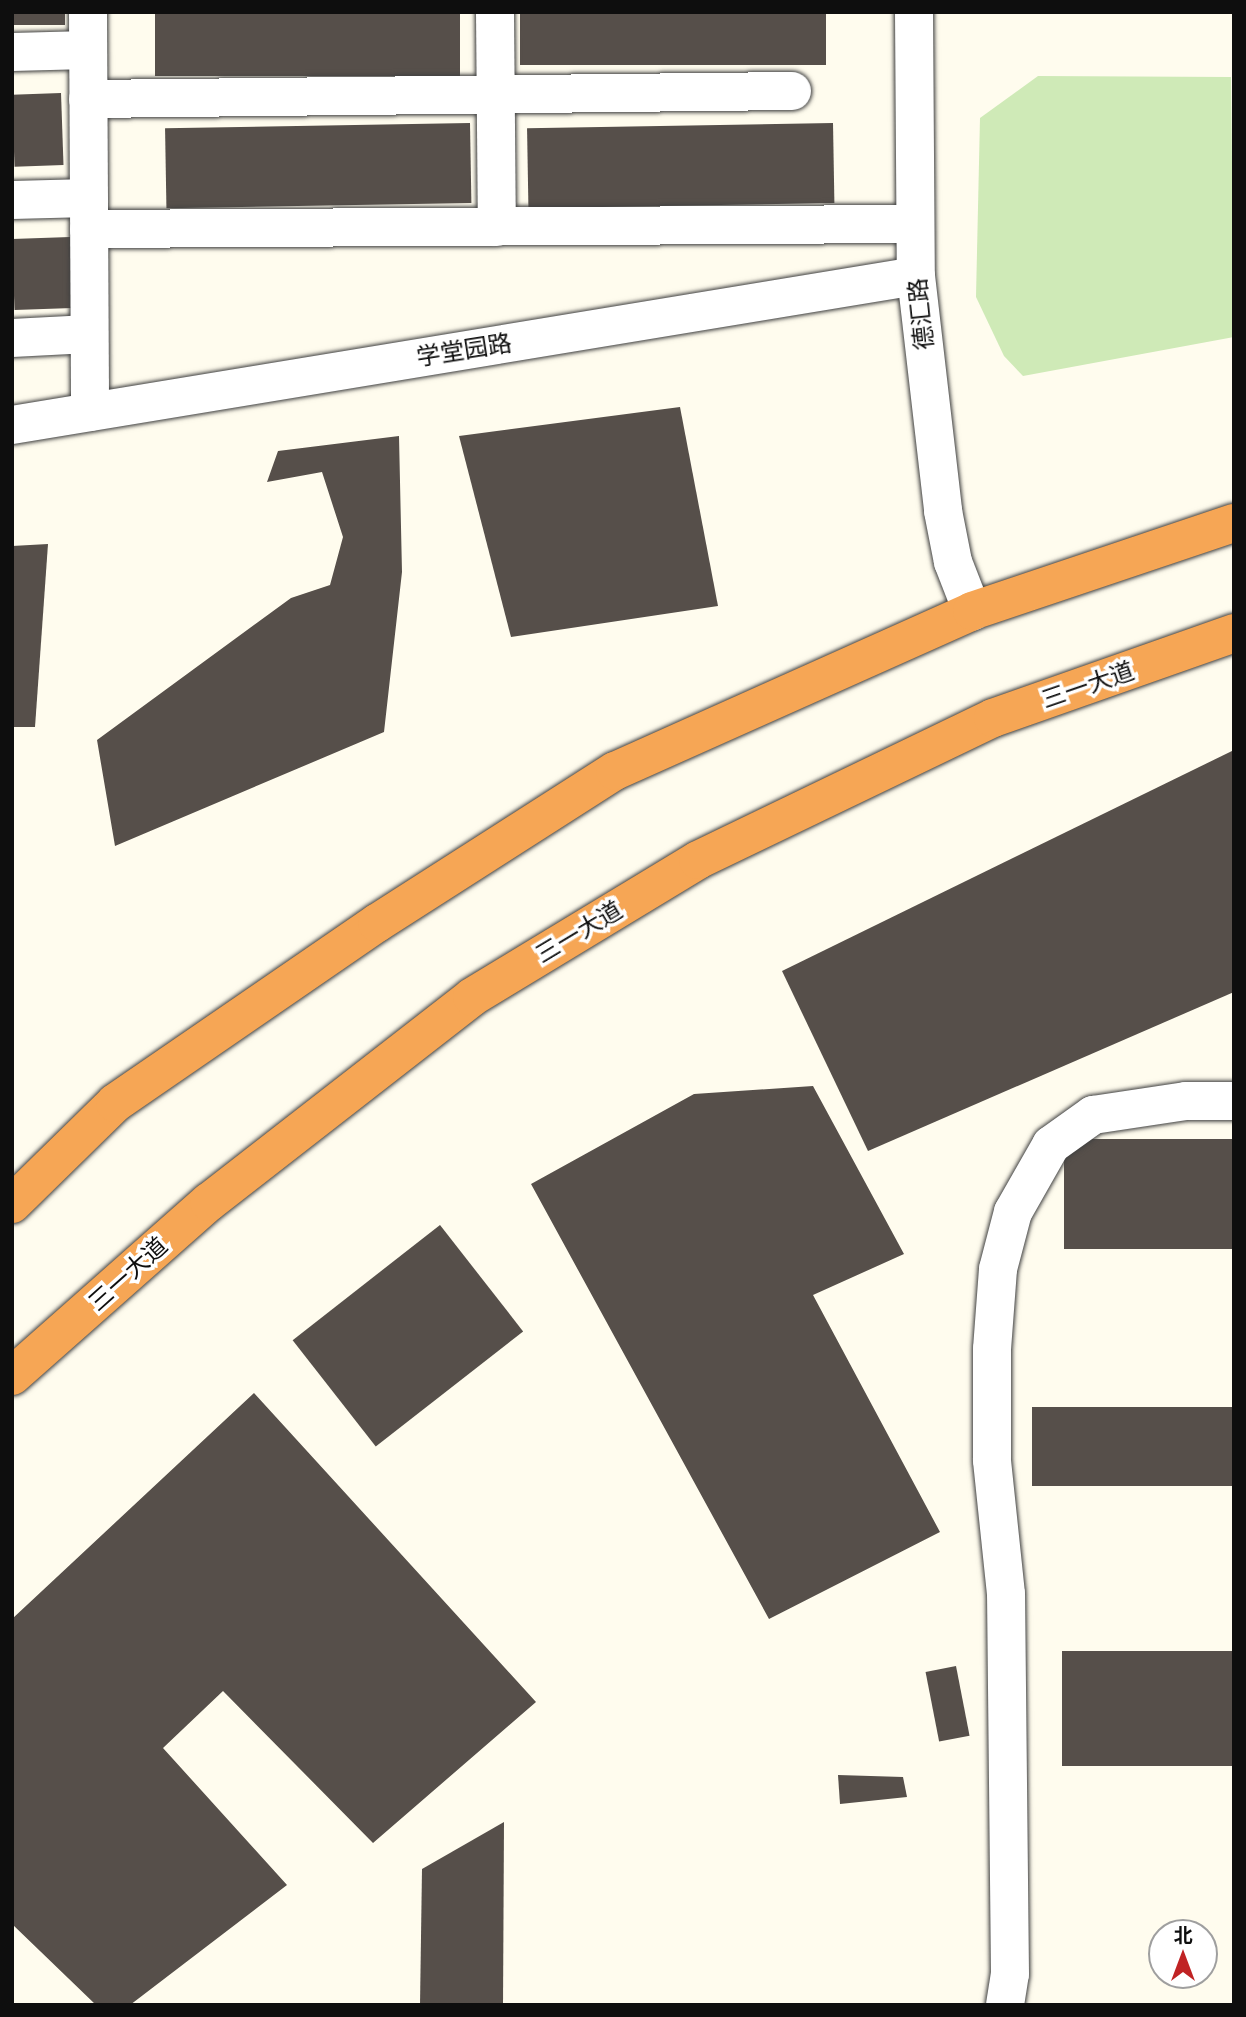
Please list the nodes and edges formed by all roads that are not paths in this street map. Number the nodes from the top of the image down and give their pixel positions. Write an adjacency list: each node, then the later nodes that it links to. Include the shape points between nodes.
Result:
1 (88, 12): 4 (street)
2 (495, 12): 7 (street)
3 (914, 12): 11 (street, 德汇路)
4 (88, 50): 5 (street); 8 (street)
5 (12, 52)
6 (792, 91): 7 (street)
7 (496, 94): 8 (street); 12 (street)
8 (88, 99): 10 (street)
9 (12, 200): 10 (street)
10 (89, 214): 12 (street); 14 (street)
11 (915, 224): 12 (street); 13 (street, 德汇路)
12 (497, 226)
13 (916, 276): 16 (street, 学堂园路); 19 (street, 德汇路, via 943,512 953,562)
14 (89, 334): 15 (street); 16 (street)
15 (12, 338)
16 (90, 412): 17 (street, 学堂园路)
17 (12, 425)
18 (1234, 523): 19 (highway)
19 (972, 611): 22 (highway, via 615,771 377,923 115,1103)
20 (1234, 634): 23 (highway, 三一大道, via 981,724 698,860 471,998 209,1202)
21 (1234, 1101): 24 (street, via 1186,1101 1093,1115 1051,1144 1013,1212 998,1269 992,1460 1006,1594 1010,1974)
22 (12, 1204)
23 (12, 1376)
24 (1005, 2005)

